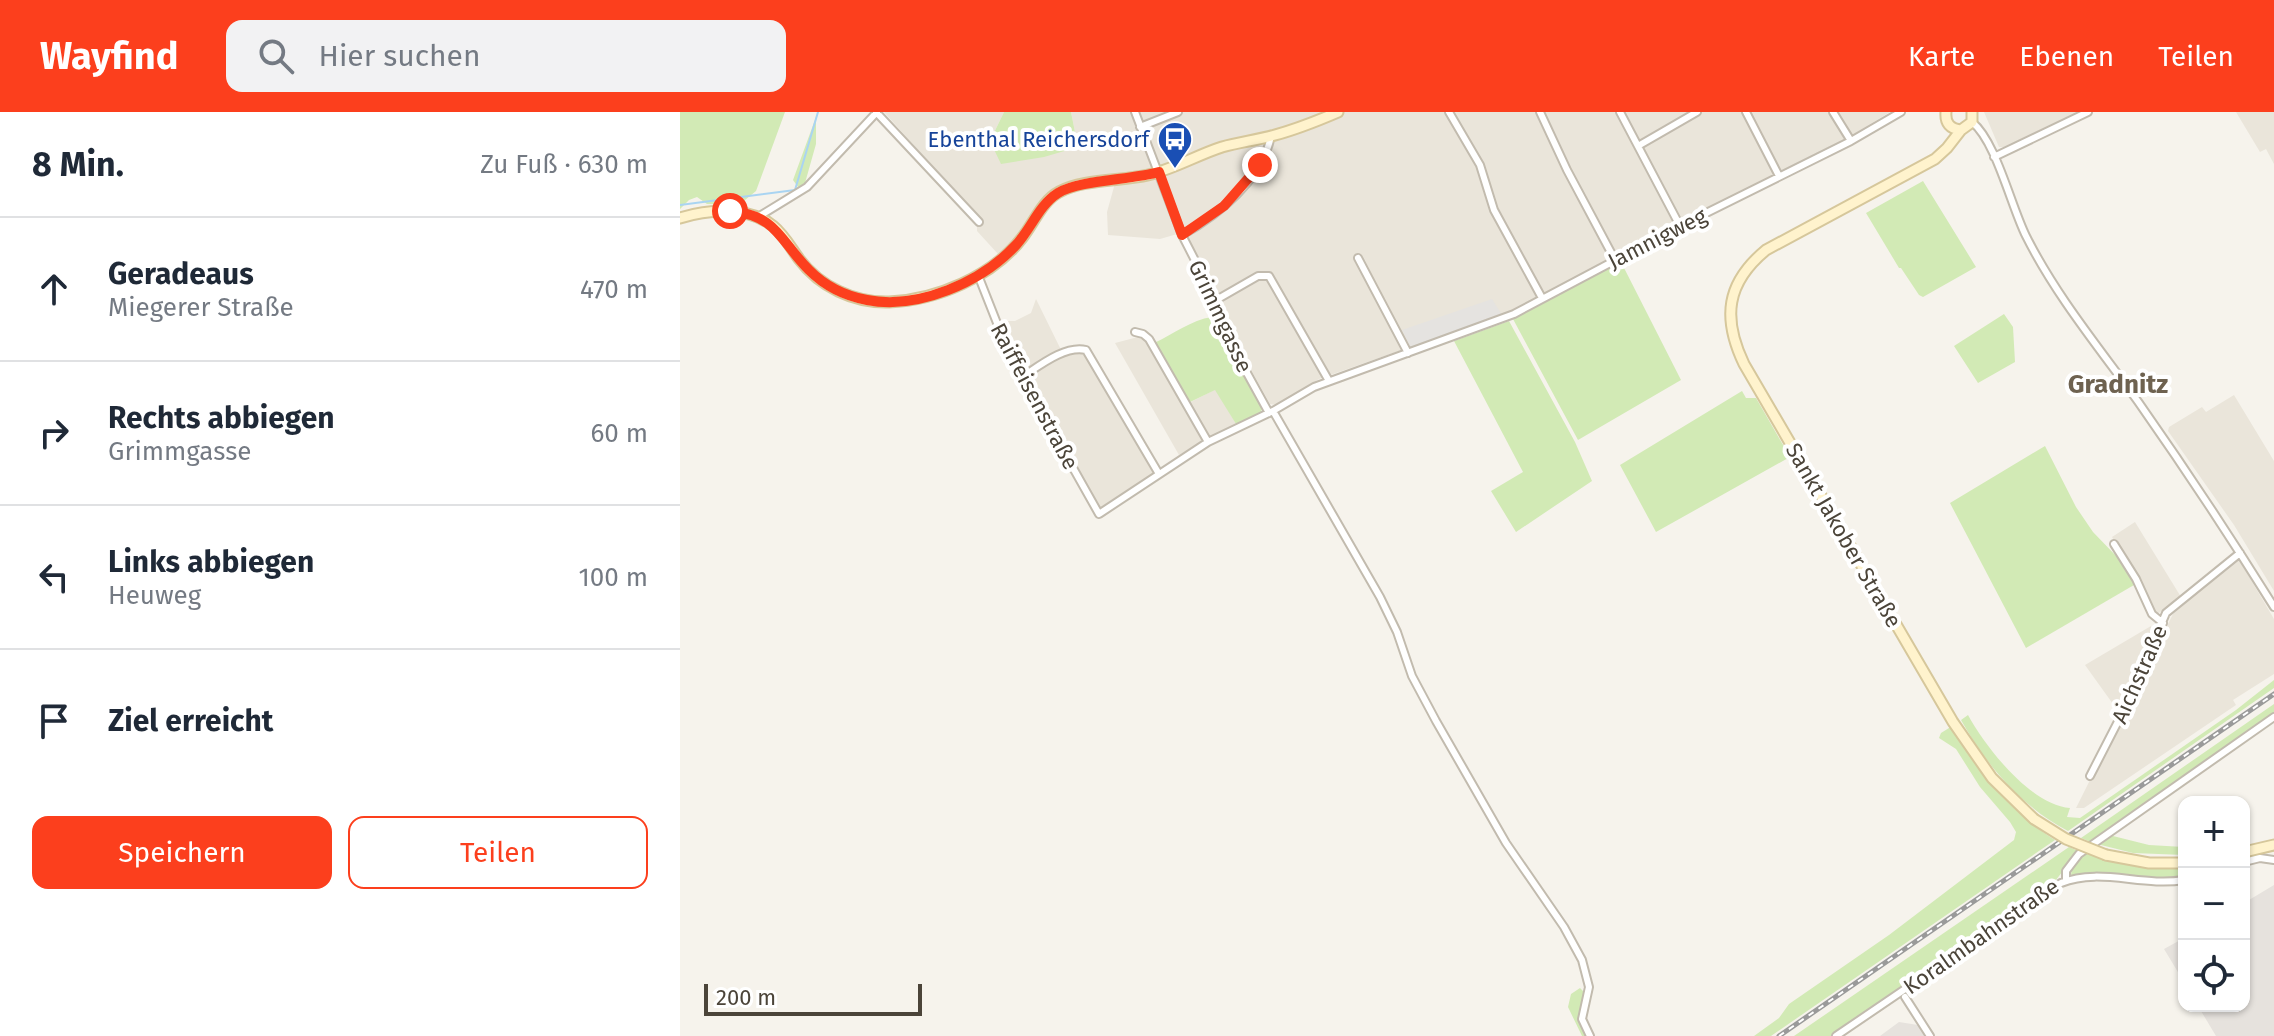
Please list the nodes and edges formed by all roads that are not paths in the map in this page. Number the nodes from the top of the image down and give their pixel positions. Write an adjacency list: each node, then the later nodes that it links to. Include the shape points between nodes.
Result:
1 (876, 112): 25 (street, via 807,187); 27 (street)
2 (1135, 112): 15 (street, Grimmgasse)
3 (1178, 112): 15 (street)
4 (1338, 112): 18 (main road)
5 (1449, 112): 33 (street, via 1480,165 1494,210)
6 (1540, 112): 31 (street)
7 (1620, 112): 20 (street)
8 (1697, 112): 20 (street)
9 (1746, 112): 24 (street)
10 (1833, 112): 19 (street)
11 (1901, 112): 19 (street, Jamnigweg)
12 (1946, 112): 16 (main road)
13 (2088, 112): 21 (street)
14 (1972, 117): 17 (main road, Sankt Jakober Straße); 21 (street)
15 (1140, 127): 23 (street, Grimmgasse)
16 (1950, 127): 17 (main road); 22 (main road, Sankt Jakober Straße, via 1946,140)
17 (1961, 130): 22 (main road, Sankt Jakober Straße, via 1941,154)
18 (1271, 136): 23 (main road); 29 (street, via 1248,181 1212,216)
19 (1851, 141): 24 (street, Jamnigweg)
20 (1638, 146): 28 (street)
21 (1994, 157): 44 (street, via 2016,215 2047,273)
22 (1922, 165): 53 (main road, Sankt Jakober Straße, bridge, via 1780,241 1753,261 1733,293 1730,317 1744,364 1953,722 1992,778 2034,819 2066,839 2106,855)
23 (1159, 172): 29 (street, Grimmgasse); 32 (main road, via 1060,191 1014,247)
24 (1779, 176): 28 (street, Jamnigweg)
25 (758, 217): 26 (main road, via 730,211); 32 (main road, via 781,233 818,278 865,300 930,295)
26 (680, 218)
27 (979, 222)
28 (1680, 226): 31 (street, Jamnigweg)
29 (1182, 235): 34 (street, Grimmgasse)
30 (1358, 258): 36 (street)
31 (1615, 260): 33 (street, Jamnigweg)
32 (978, 275): 37 (street, Raiffeisenstraße)
33 (1542, 298): 36 (street, Jamnigweg, via 1505,318)
34 (1211, 303): 38 (street, via 1258,276 1269,276); 39 (street, Grimmgasse)
35 (1135, 332): 40 (street, via 1149,339)
36 (1408, 353): 38 (street, Jamnigweg)
37 (1022, 377): 41 (street, via 1061,354 1086,350); 42 (street, Raiffeisenstraße)
38 (1329, 381): 39 (street, Jamnigweg)
39 (1271, 412): 40 (street, Jamnigweg); 57 (street, Grimmgasse, via 1380,597 1436,721 1582,960 1589,987 1582,1019)
40 (1208, 442): 41 (street, Jamnigweg)
41 (1159, 474): 42 (street, Jamnigweg)
42 (1099, 514)
43 (2114, 544): 46 (street, via 2152,614)
44 (2240, 553): 45 (street); 46 (street, Aichstraße, via 2166,613)
45 (2274, 607)
46 (2163, 623): 48 (street, Aichstraße)
47 (2274, 717): 55 (street, Koralmbahnstraße, via 2079,854 2066,871)
48 (2090, 776)
49 (2274, 845): 50 (main road)
50 (2250, 851)
51 (2250, 860): 52 (street)
52 (2274, 860)
53 (2178, 863)
54 (2178, 880): 55 (street, via 2096,876)
55 (2066, 881): 58 (street, Koralmbahnstraße)
56 (1905, 997): 59 (street)
57 (1590, 1036)
58 (1836, 1036)
59 (1930, 1036)

